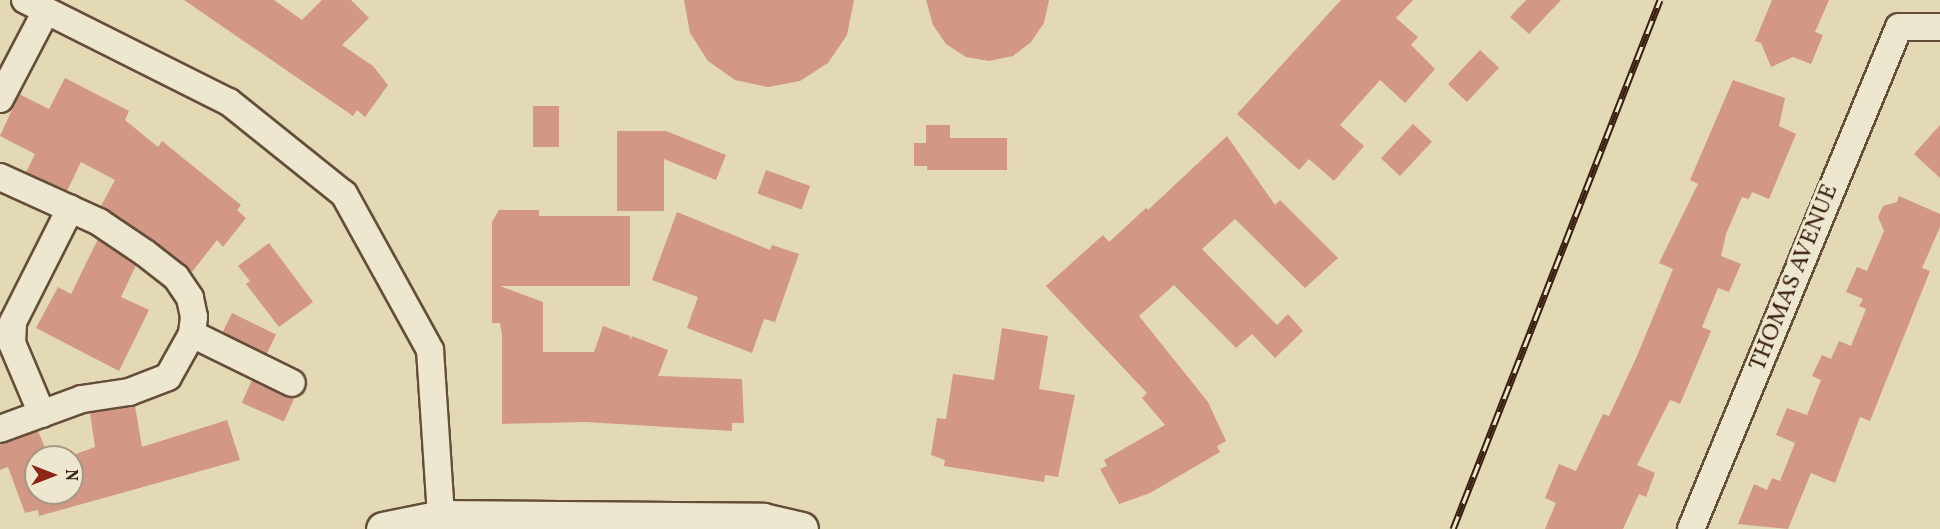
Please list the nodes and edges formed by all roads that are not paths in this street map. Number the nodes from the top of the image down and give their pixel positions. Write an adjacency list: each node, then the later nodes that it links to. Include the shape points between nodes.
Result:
1 (36, 5): 3 (street); 10 (street, via 229,102 344,194 430,350)
2 (1940, 27): 13 (street, THOMAS AVENUE, via 1899,27)
3 (0, 99)
4 (0, 177): 5 (street)
5 (70, 209): 6 (street, via 99,222 176,278 190,298); 8 (street, via 13,322 12,342)
6 (192, 334): 7 (street); 8 (street, via 168,377)
7 (292, 382)
8 (42, 414): 9 (street)
9 (0, 429)
10 (441, 517): 11 (main road); 12 (main road, via 763,520)
11 (383, 529)
12 (801, 529)
13 (1691, 529)

